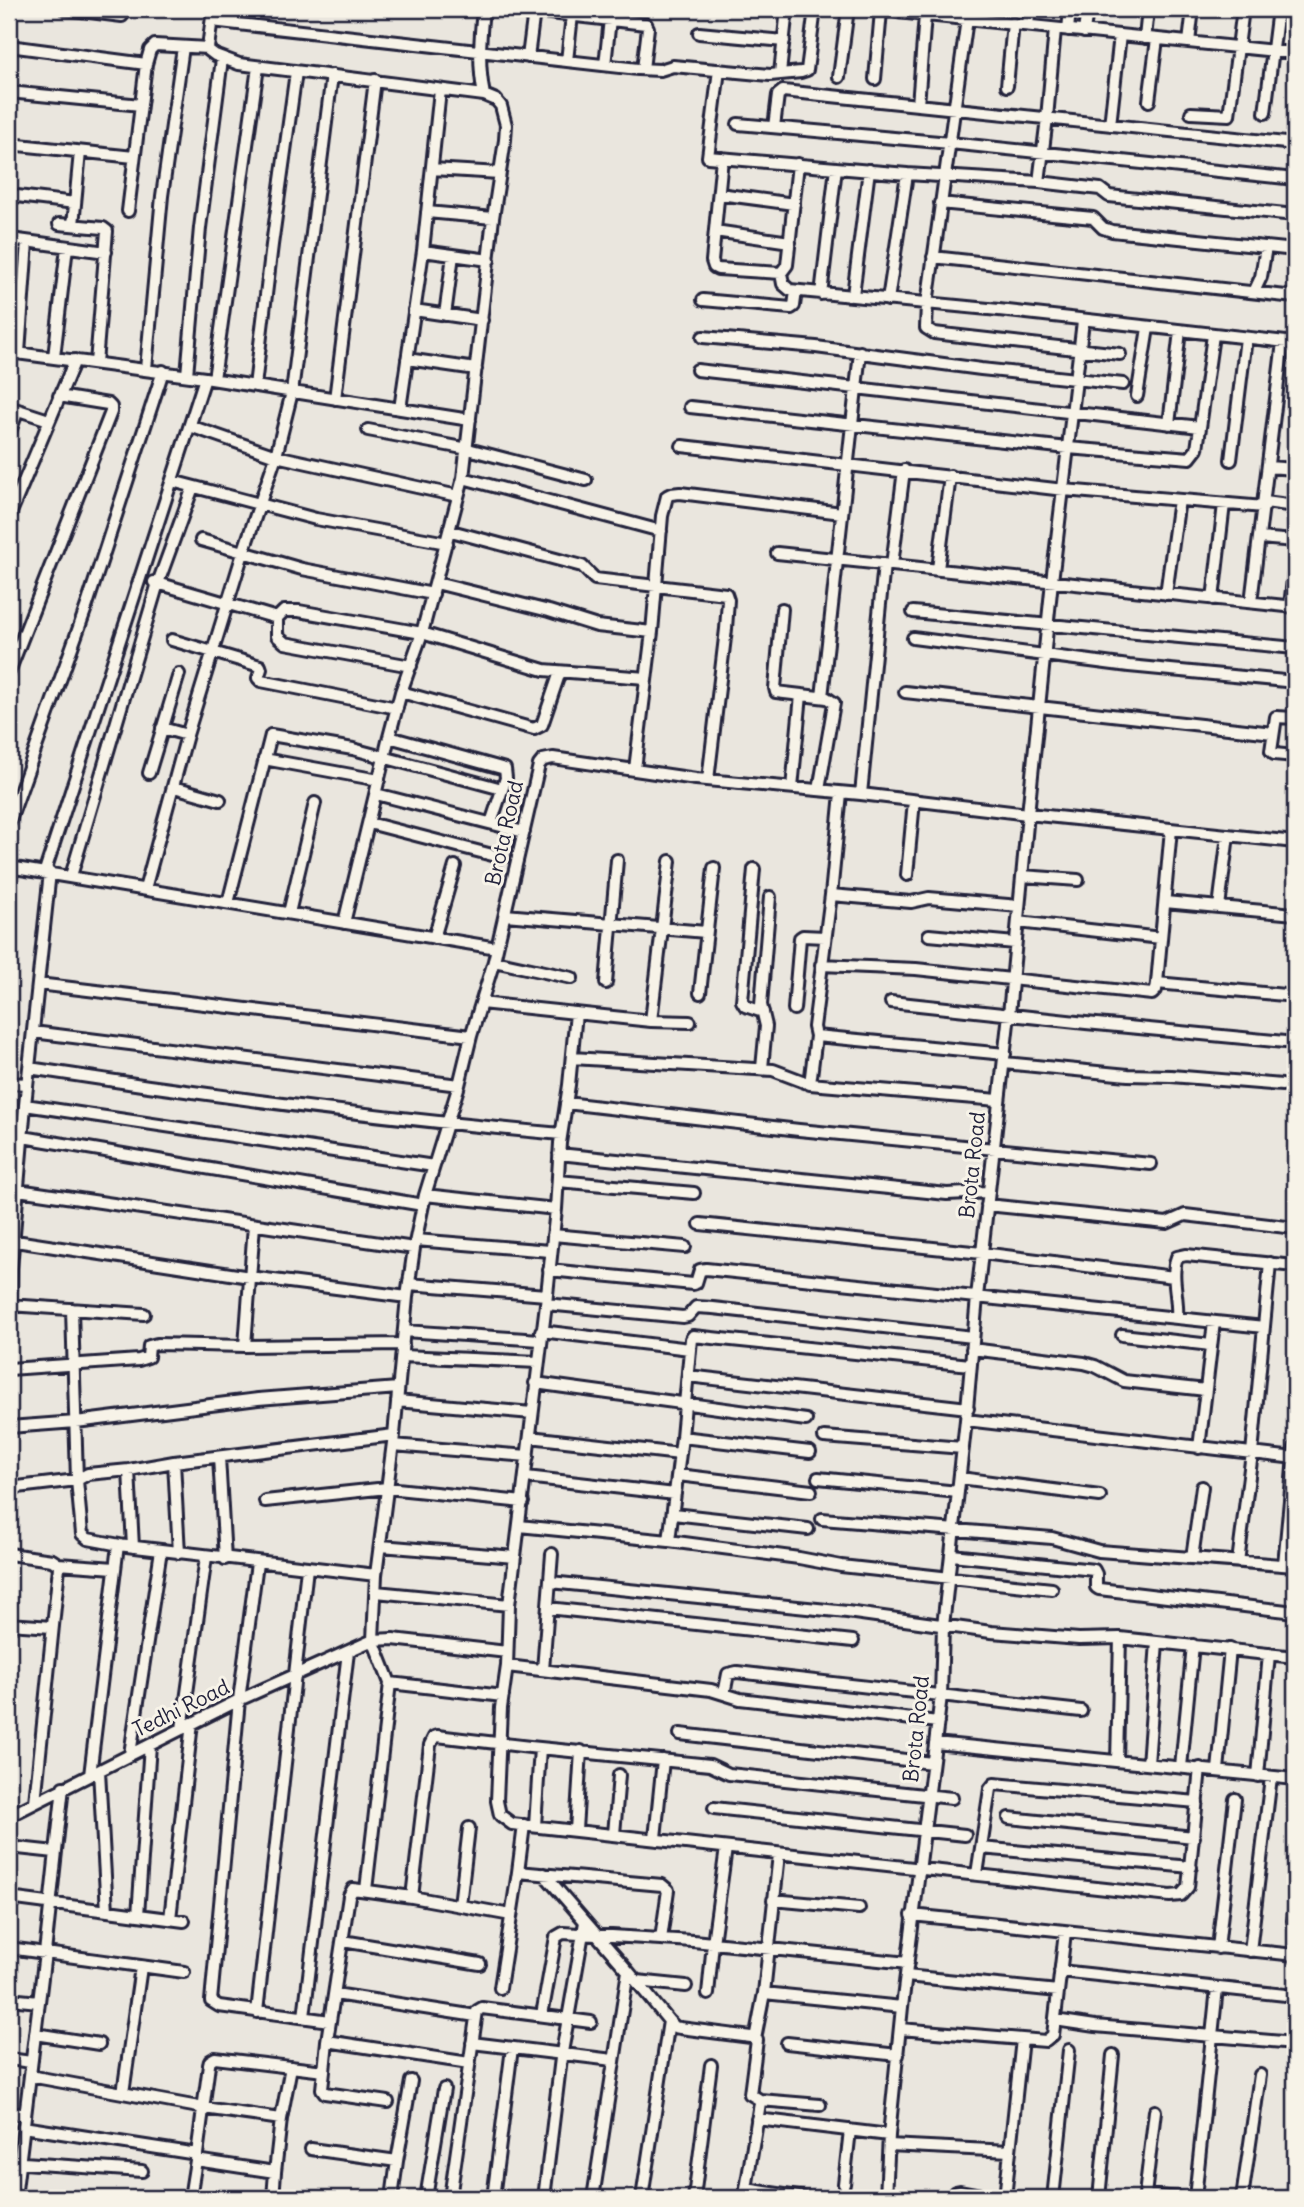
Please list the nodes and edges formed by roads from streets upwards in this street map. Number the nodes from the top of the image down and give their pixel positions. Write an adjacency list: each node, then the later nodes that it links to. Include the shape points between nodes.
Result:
1 (65, 9): 23 (street)
2 (213, 9): 26 (street)
3 (483, 9): 43 (street)
4 (515, 9): 18 (street)
5 (788, 9): 37 (street)
6 (815, 9): 55 (street, via 807,70)
7 (848, 9): 57 (street)
8 (868, 9): 17 (street)
9 (987, 9): 27 (street)
10 (1030, 9): 29 (street)
11 (1070, 9): 31 (street)
12 (1087, 9): 32 (street)
13 (1148, 9): 35 (street)
14 (1193, 9): 38 (street)
15 (1243, 9): 41 (street)
16 (1278, 9): 44 (street)
17 (881, 10): 19 (street); 58 (street)
18 (534, 11): 21 (street); 46 (street)
19 (897, 11): 22 (street)
20 (944, 13): 22 (street); 25 (street)
21 (572, 15): 24 (street); 48 (street)
22 (925, 15): 67 (street)
23 (122, 16)
24 (610, 19): 50 (street); 52 (street, via 647,24)
25 (967, 19): 27 (street); 68 (street)
26 (212, 21): 42 (street); 43 (street)
27 (986, 21): 28 (street)
28 (1013, 23): 29 (street); 60 (street)
29 (1028, 24): 30 (street)
30 (1055, 29): 31 (street); 71 (street)
31 (1068, 30): 32 (street)
32 (1084, 32): 34 (street)
33 (699, 33): 37 (street)
34 (1120, 35): 35 (street); 73 (street)
35 (1145, 38): 36 (street)
36 (1157, 39): 38 (street); 65 (street)
37 (784, 41): 55 (street)
38 (1189, 42): 41 (street)
39 (9, 46): 49 (street)
40 (183, 47): 42 (street); 49 (street, via 152,47); 141 (street, via 162,196)
41 (1239, 47): 44 (street); 69 (street, via 1229,116)
42 (207, 49): 47 (street)
43 (479, 50): 46 (street); 63 (street)
44 (1273, 51): 45 (street); 70 (street)
45 (1295, 53)
46 (528, 57): 48 (street)
47 (222, 58): 51 (street); 145 (street)
48 (567, 61): 50 (street)
49 (146, 64): 66 (street)
50 (605, 65): 52 (street)
51 (258, 67): 54 (street); 146 (street)
52 (643, 69): 53 (street)
53 (719, 70): 55 (street); 81 (street, via 708,157)
54 (296, 72): 56 (street); 149 (street)
55 (778, 73): 64 (street)
56 (332, 75): 59 (street); 151 (street)
57 (839, 77)
58 (875, 79)
59 (375, 80): 61 (street); 154 (street)
60 (1007, 86)
61 (440, 90): 63 (street); 84 (street)
62 (9, 92): 66 (street)
63 (484, 95): 86 (street, via 496,100 504,116)
64 (778, 95): 67 (street); 74 (street)
65 (1149, 101)
66 (141, 105): 80 (street)
67 (918, 105): 68 (street)
68 (955, 108): 71 (street); 75 (street)
69 (1191, 113)
70 (1265, 113)
71 (1047, 118): 73 (street); 79 (street)
72 (738, 124): 74 (street)
73 (1110, 125): 77 (street)
74 (774, 127): 75 (street)
75 (950, 143): 79 (street); 88 (street)
76 (9, 144): 78 (street)
77 (1295, 144)
78 (80, 152): 80 (street); 93 (street)
79 (1043, 153): 89 (street); 90 (street)
80 (134, 158): 96 (street)
81 (722, 158): 82 (street); 91 (street)
82 (798, 164): 83 (street); 95 (street)
83 (836, 168): 85 (street); 117 (street)
84 (432, 169): 86 (street); 97 (street)
85 (869, 170): 87 (street); 118 (street)
86 (500, 173): 99 (street)
87 (907, 174): 88 (street); 121 (street)
88 (945, 176): 90 (street); 94 (street)
89 (1295, 179)
90 (1039, 182): 98 (street, via 1100,189 1109,196)
91 (719, 194): 95 (street); 102 (street)
92 (9, 195): 93 (street)
93 (75, 203): 101 (street)
94 (940, 203): 107 (street, via 1093,218 1112,231); 112 (street)
95 (794, 204): 105 (street)
96 (128, 211)
97 (427, 212): 99 (street); 109 (street)
98 (1295, 215)
99 (493, 218): 113 (street)
100 (59, 224): 101 (street)
101 (73, 225): 110 (street, via 105,229)
102 (715, 231): 105 (street); 114 (street, via 714,267)
103 (11, 239): 104 (street)
104 (27, 242): 106 (street); 134 (street)
105 (790, 242): 114 (street, via 787,265)
106 (67, 247): 110 (street); 137 (street)
107 (1266, 247): 108 (street); 116 (street)
108 (1295, 250)
109 (423, 251): 111 (street); 123 (street)
110 (106, 252): 140 (street)
111 (453, 255): 113 (street); 124 (street)
112 (933, 257): 116 (street); 122 (street)
113 (489, 260): 125 (street)
114 (781, 273): 115 (street, via 786,288)
115 (796, 291): 117 (street); 120 (street, via 791,308)
116 (1254, 292): 119 (street)
117 (821, 294): 118 (street)
118 (853, 295): 121 (street)
119 (1295, 297)
120 (703, 300)
121 (888, 300): 122 (street)
122 (927, 304): 126 (street); 133 (street, via 930,332)
123 (414, 310): 124 (street); 138 (street)
124 (445, 315): 125 (street)
125 (482, 320): 142 (street)
126 (1083, 321): 127 (street); 133 (street)
127 (1149, 328): 128 (street); 153 (street)
128 (1180, 331): 129 (street); 162 (street)
129 (1213, 335): 131 (street); 164 (street)
130 (703, 337): 135 (street)
131 (1246, 338): 132 (street); 171 (street)
132 (1289, 342): 173 (street)
133 (1079, 349): 136 (street); 147 (street)
134 (14, 352): 137 (street)
135 (860, 352): 147 (street); 150 (street)
136 (1120, 354)
137 (54, 357): 139 (street)
138 (407, 359): 142 (street); 157 (street)
139 (75, 360): 140 (street); 152 (street)
140 (96, 363): 141 (street)
141 (146, 369): 144 (street)
142 (476, 369): 160 (street)
143 (697, 370): 150 (street)
144 (163, 372): 145 (street); 259 (street)
145 (187, 375): 146 (street)
146 (210, 378): 149 (street); 163 (street)
147 (1076, 378): 148 (street); 158 (street)
148 (1123, 384)
149 (255, 386): 151 (street)
150 (856, 387): 158 (street); 161 (street)
151 (292, 392): 154 (street); 170 (street)
152 (59, 396): 159 (street); 225 (street, via 108,404 111,412)
153 (1137, 396)
154 (335, 399): 157 (street)
155 (690, 407): 161 (street)
156 (13, 408): 159 (street); 166 (street)
157 (400, 409): 160 (street)
158 (1072, 414): 162 (street); 168 (street)
159 (49, 420): 181 (street)
160 (470, 420): 169 (street)
161 (852, 424): 168 (street); 172 (street)
162 (1169, 424): 164 (street)
163 (190, 426): 170 (street); 179 (street)
164 (1200, 427): 168 (street, via 1198,449 1191,458)
165 (368, 429): 169 (street)
166 (9, 433)
167 (682, 446): 172 (street)
168 (1068, 448): 182 (street)
169 (468, 449): 177 (street); 178 (street)
170 (276, 456): 183 (street); 187 (street)
171 (1231, 460)
172 (847, 464): 175 (street); 189 (street)
173 (1269, 467): 174 (street); 186 (street)
174 (1295, 469)
175 (904, 470): 176 (street); 201 (street)
176 (950, 475): 182 (street); 202 (street)
177 (463, 478): 183 (street); 192 (street)
178 (586, 480)
179 (172, 481): 180 (street); 203 (street)
180 (193, 487): 187 (street); 205 (street)
181 (14, 490): 190 (street)
182 (1063, 490): 184 (street); 204 (street)
183 (458, 496): 191 (street)
184 (1179, 500): 185 (street); 208 (street)
185 (1224, 504): 186 (street); 209 (street)
186 (1264, 505): 188 (street); 193 (street)
187 (260, 506): 196 (street); 197 (street)
188 (1295, 506)
189 (842, 513): 192 (street, via 671,494 664,502); 199 (street)
190 (9, 517)
191 (451, 531): 196 (street); 206 (street, via 582,566 595,579)
192 (661, 531): 206 (street)
193 (1260, 538): 195 (street); 210 (street)
194 (201, 540): 197 (street)
195 (1295, 541)
196 (447, 543): 207 (street)
197 (243, 553): 207 (street, via 302,569); 211 (street)
198 (777, 553): 199 (street)
199 (838, 559): 201 (street); 233 (street)
200 (1295, 562): 212 (street)
201 (888, 564): 202 (street); 254 (street)
202 (937, 569): 204 (street)
203 (141, 578): 205 (street); 273 (street)
204 (1052, 581): 208 (street); 216 (street)
205 (158, 583): 211 (street); 275 (street)
206 (656, 586): 217 (street); 247 (street, via 728,596)
207 (435, 589): 217 (street, via 549,611 597,626); 218 (street)
208 (1166, 594): 209 (street)
209 (1213, 599): 210 (street)
210 (1251, 602): 212 (street)
211 (228, 603): 215 (street); 222 (street)
212 (1293, 606)
213 (782, 608): 232 (street, via 775,688 780,694)
214 (913, 612): 216 (street)
215 (276, 618): 218 (street, via 284,611 299,611); 224 (street, via 277,636 285,643)
216 (1047, 625): 221 (street); 223 (street)
217 (652, 632): 228 (street)
218 (422, 633): 224 (street); 226 (street)
219 (913, 638): 223 (street)
220 (172, 640): 222 (street)
221 (1295, 648)
222 (213, 653): 235 (street, via 260,666 261,681); 239 (street)
223 (1044, 655): 229 (street); 234 (street)
224 (411, 666): 230 (street)
225 (9, 672)
226 (560, 672): 228 (street); 230 (street, via 542,724 534,729)
227 (179, 674): 237 (street)
228 (646, 678): 244 (street)
229 (1295, 682)
230 (401, 692): 235 (street)
231 (905, 692): 234 (street)
232 (801, 695): 233 (street); 249 (street)
233 (822, 697): 251 (street, via 834,707)
234 (1039, 707): 238 (street); 258 (street)
235 (397, 708): 240 (street)
236 (1295, 718): 238 (street, via 1276,717)
237 (162, 728): 239 (street); 245 (street)
238 (1273, 733): 242 (street, via 1272,754)
239 (187, 735): 248 (street)
240 (389, 737): 241 (street); 250 (street, via 505,769)
241 (384, 756): 243 (street, via 273,734); 246 (street); 250 (street)
242 (1295, 756)
243 (264, 759): 246 (street); 282 (street)
244 (635, 769): 247 (street, Brota Road); 263 (street, Brota Road, via 543,760)
245 (149, 773)
246 (379, 780): 253 (street)
247 (708, 780): 249 (street, Brota Road)
248 (174, 787): 255 (street); 278 (street)
249 (792, 788): 251 (street, Brota Road)
250 (502, 789): 261 (street)
251 (819, 790): 252 (street, Brota Road)
252 (841, 793): 254 (street, Brota Road); 279 (street)
253 (376, 794): 260 (street); 261 (street)
254 (861, 794): 256 (street, Brota Road)
255 (220, 800)
256 (914, 801): 258 (street, Brota Road); 274 (street)
257 (315, 803): 285 (street)
258 (1028, 814): 262 (street); 276 (street, Brota Road)
259 (9, 823)
260 (369, 823): 266 (street); 290 (street)
261 (491, 823): 263 (street)
262 (1171, 829): 264 (street); 281 (street)
263 (524, 832): 287 (street, Brota Road)
264 (1228, 835): 265 (street); 284 (street)
265 (1295, 842)
266 (499, 857)
267 (617, 860): 288 (street)
268 (670, 861): 291 (street)
269 (455, 866): 295 (street)
270 (9, 869): 273 (street)
271 (714, 869): 292 (street)
272 (754, 869): 311 (street, via 742,1001)
273 (48, 872): 275 (street); 305 (street)
274 (906, 875)
275 (71, 876): 278 (street)
276 (1022, 876): 277 (street); 283 (street, Brota Road)
277 (1078, 880)
278 (145, 888): 282 (street)
279 (831, 895): 283 (street); 294 (street)
280 (770, 897): 311 (street)
281 (1165, 902): 284 (street); 296 (street)
282 (228, 903): 285 (street)
283 (1019, 906): 289 (street, Brota Road)
284 (1219, 907): 286 (street)
285 (289, 913): 290 (street)
286 (1295, 914)
287 (505, 915): 288 (street); 298 (street, Brota Road)
288 (610, 922): 291 (street); 303 (street)
289 (1018, 922): 296 (street); 297 (street, Brota Road)
290 (344, 923): 295 (street)
291 (662, 927): 292 (street); 314 (street)
292 (706, 932): 306 (street)
293 (929, 935): 297 (street)
294 (825, 937): 300 (street); 310 (street, via 800,938)
295 (435, 938): 298 (street)
296 (1161, 938): 304 (street)
297 (1015, 943): 302 (street, Brota Road)
298 (497, 948): 299 (street, Brota Road)
299 (494, 961): 301 (street); 309 (street, Brota Road)
300 (821, 965): 302 (street); 318 (street)
301 (572, 978)
302 (1012, 979): 304 (street, via 1146,994 1152,994); 313 (street, Brota Road)
303 (606, 983)
304 (1157, 983): 307 (street)
305 (38, 984): 316 (street); 317 (street)
306 (700, 993)
307 (1295, 996)
308 (891, 1002): 313 (street)
309 (481, 1003): 312 (street); 317 (street, Brota Road)
310 (794, 1009)
311 (763, 1012): 323 (street)
312 (576, 1013): 314 (street); 320 (street)
313 (1009, 1014): 319 (street); 321 (street, Brota Road)
314 (651, 1021): 315 (street)
315 (690, 1022)
316 (33, 1032): 322 (street); 327 (street)
317 (471, 1036): 327 (street, Brota Road)
318 (816, 1036): 321 (street); 326 (street)
319 (1295, 1043)
320 (572, 1058): 323 (street); 330 (street)
321 (1004, 1058): 328 (street, via 1128,1075); 329 (street, Brota Road)
322 (29, 1068): 325 (street); 332 (street)
323 (762, 1069): 326 (street)
324 (9, 1083): 325 (street)
325 (27, 1084): 331 (street)
326 (810, 1084): 329 (street)
327 (460, 1085): 332 (street, Brota Road)
328 (1282, 1085)
329 (998, 1100): 335 (street, Brota Road)
330 (566, 1103): 333 (street); 335 (street)
331 (25, 1105): 334 (street); 338 (street)
332 (447, 1124): 333 (street); 338 (street, Brota Road)
333 (561, 1134): 336 (street)
334 (23, 1137): 340 (street); 343 (street)
335 (993, 1148): 337 (street); 341 (street, Brota Road)
336 (559, 1154): 339 (street); 341 (street, via 947,1194)
337 (1151, 1164)
338 (434, 1166): 343 (street, Brota Road)
339 (558, 1181): 342 (street); 345 (street)
340 (15, 1182): 346 (street); 350 (street)
341 (988, 1192): 344 (street, Brota Road)
342 (694, 1193)
343 (424, 1200): 345 (street); 351 (street, Brota Road)
344 (987, 1205): 348 (street, via 1167,1223 1185,1215); 354 (street, Brota Road)
345 (556, 1209): 349 (street)
346 (254, 1224): 351 (street); 359 (street)
347 (700, 1224): 354 (street)
348 (1295, 1228)
349 (553, 1235): 352 (street); 353 (street)
350 (11, 1240): 357 (street); 359 (street)
351 (415, 1244): 353 (street); 361 (street, Brota Road)
352 (685, 1247)
353 (550, 1251): 358 (street)
354 (982, 1253): 360 (street); 363 (street, Brota Road)
355 (1270, 1263): 356 (street); 360 (street, via 1181,1255 1175,1260); 371 (street)
356 (1295, 1266)
357 (10, 1268): 365 (street)
358 (549, 1270): 363 (street, via 693,1284 700,1270 706,1269); 364 (street)
359 (250, 1277): 362 (street); 377 (street)
360 (1174, 1277): 368 (street)
361 (409, 1284): 362 (street, Brota Road); 364 (street)
362 (407, 1297): 372 (street, Brota Road)
363 (977, 1297): 368 (street); 375 (street, Brota Road)
364 (546, 1299): 374 (street); 375 (street, via 683,1317 695,1307 713,1308)
365 (10, 1305): 366 (street); 370 (street)
366 (72, 1309): 367 (street); 382 (street)
367 (144, 1314)
368 (1177, 1318): 369 (street)
369 (1214, 1322): 371 (street); 376 (street)
370 (9, 1327)
371 (1264, 1327): 404 (street)
372 (404, 1331): 374 (street); 380 (street, Brota Road)
373 (1122, 1335): 376 (street)
374 (541, 1336): 378 (street); 381 (street)
375 (974, 1337): 379 (street, Brota Road)
376 (1211, 1345): 388 (street)
377 (245, 1346): 380 (street); 382 (street, via 157,1344 149,1346 146,1358)
378 (690, 1349): 383 (street, via 694,1336); 385 (street)
379 (972, 1349): 383 (street, Brota Road); 388 (street, via 1084,1363 1124,1381)
380 (402, 1350): 381 (street); 387 (street, Brota Road)
381 (538, 1362): 386 (street)
382 (73, 1364): 384 (street); 395 (street)
383 (970, 1365): 391 (street, Brota Road)
384 (9, 1369)
385 (688, 1376): 390 (street); 391 (street)
386 (535, 1382): 390 (street); 392 (street)
387 (398, 1388): 389 (street, Brota Road); 395 (street, via 258,1399)
388 (1206, 1390): 402 (street)
389 (397, 1401): 392 (street); 400 (street, Brota Road)
390 (685, 1404): 393 (street); 398 (street)
391 (968, 1408): 394 (street, Brota Road)
392 (532, 1413): 397 (street)
393 (806, 1420)
394 (966, 1420): 401 (street, Brota Road); 402 (street)
395 (76, 1422): 396 (street); 415 (street)
396 (9, 1427)
397 (530, 1437): 405 (street); 407 (street)
398 (682, 1437): 403 (street); 405 (street)
399 (824, 1437): 401 (street)
400 (394, 1440): 407 (street); 408 (street); 418 (street, Brota Road)
401 (962, 1448): 414 (street, Brota Road)
402 (1199, 1448): 404 (street)
403 (810, 1452)
404 (1252, 1453): 406 (street); 443 (street)
405 (680, 1454): 411 (street)
406 (1295, 1454): 446 (street)
407 (528, 1456): 412 (street)
408 (219, 1457): 409 (street); 442 (street)
409 (174, 1462): 410 (street); 435 (street)
410 (128, 1470): 415 (street, via 88,1474); 433 (street)
411 (678, 1475): 419 (street); 421 (street)
412 (526, 1476): 421 (street); 424 (street)
413 (818, 1478): 420 (street)
414 (960, 1478): 420 (street, Brota Road); 422 (street)
415 (78, 1480): 417 (street); 431 (street, via 82,1534)
416 (1202, 1487): 441 (street)
417 (9, 1488)
418 (387, 1488): 423 (street); 424 (street); 432 (street, Brota Road)
419 (811, 1491)
420 (958, 1492): 429 (street, Brota Road)
421 (675, 1494): 425 (street)
422 (1100, 1496)
423 (265, 1501)
424 (523, 1502): 427 (street)
425 (673, 1514): 428 (street); 430 (street)
426 (822, 1519): 429 (street)
427 (519, 1526): 430 (street); 440 (street)
428 (808, 1530)
429 (955, 1530): 438 (street, Brota Road); 441 (street, via 1052,1538 1099,1551)
430 (669, 1541): 450 (street)
431 (120, 1545): 433 (street); 447 (street)
432 (381, 1546): 440 (street); 449 (street, Brota Road)
433 (133, 1547): 434 (street)
434 (161, 1550): 435 (street); 487 (street)
435 (179, 1553): 439 (street)
436 (552, 1554): 451 (street)
437 (9, 1555): 445 (street)
438 (952, 1555): 450 (street, Brota Road); 456 (street, via 1094,1570 1099,1589)
439 (206, 1557): 442 (street); 480 (street)
440 (515, 1557): 454 (street)
441 (1192, 1558): 443 (street)
442 (225, 1559): 444 (street)
443 (1238, 1562): 446 (street)
444 (257, 1563): 448 (street); 477 (street)
445 (58, 1564): 447 (street); 459 (street)
446 (1289, 1565)
447 (115, 1568): 495 (street)
448 (307, 1568): 449 (street); 472 (street)
449 (376, 1575): 453 (street, Brota Road)
450 (948, 1579): 452 (street); 458 (street, Brota Road)
451 (550, 1582): 455 (street); 458 (street)
452 (1052, 1589)
453 (376, 1592): 454 (street); 461 (street, Brota Road)
454 (509, 1605): 467 (street)
455 (548, 1608): 462 (street); 471 (street)
456 (1295, 1612)
457 (9, 1624): 459 (street)
458 (943, 1626): 460 (street, via 1079,1639); 476 (street, Brota Road)
459 (52, 1627): 504 (street)
460 (1120, 1638): 463 (street); 489 (street)
461 (373, 1640): 466 (street, Tedhi Road); 467 (street); 473 (street)
462 (853, 1641)
463 (1157, 1642): 464 (street); 491 (street)
464 (1193, 1645): 465 (street); 492 (street)
465 (1230, 1649): 468 (street); 494 (street)
466 (348, 1652): 472 (street, Tedhi Road); 576 (street)
467 (507, 1653): 470 (street)
468 (1269, 1654): 469 (street); 497 (street)
469 (1295, 1657)
470 (507, 1666): 471 (street); 475 (street)
471 (543, 1670): 474 (street)
472 (295, 1675): 477 (street, Tedhi Road); 573 (street)
473 (390, 1683): 475 (street); 527 (street)
474 (724, 1694): 476 (street, via 728,1674 737,1672); 479 (street)
475 (503, 1696): 482 (street)
476 (941, 1696): 478 (street); 479 (street, Brota Road)
477 (240, 1700): 480 (street, Tedhi Road); 573 (street, via 211,1997 219,2006)
478 (1081, 1711)
479 (938, 1723): 483 (street, Brota Road)
480 (187, 1726): 484 (street, Tedhi Road); 539 (street)
481 (680, 1734): 490 (street)
482 (499, 1743): 485 (street); 509 (street, via 500,1815 512,1824); 528 (street, via 443,1735 431,1741)
483 (935, 1743): 489 (street); 490 (street, Brota Road)
484 (150, 1745): 487 (street, Tedhi Road); 536 (street)
485 (540, 1748): 486 (street); 509 (street)
486 (581, 1751): 488 (street); 511 (street)
487 (130, 1754): 495 (street, Tedhi Road)
488 (663, 1760): 501 (street, via 710,1765 729,1774); 516 (street)
489 (1117, 1761): 491 (street)
490 (932, 1763): 501 (street, Brota Road)
491 (1148, 1764): 492 (street)
492 (1181, 1767): 493 (street)
493 (1200, 1768): 494 (street); 505 (street)
494 (1218, 1770): 497 (street)
495 (94, 1773): 500 (street, Tedhi Road); 535 (street)
496 (619, 1775): 513 (street)
497 (1258, 1776): 498 (street)
498 (1271, 1777): 499 (street); 551 (street)
499 (1295, 1778)
500 (63, 1787): 504 (street, Tedhi Road); 520 (street)
501 (929, 1796): 502 (street); 512 (street, Brota Road)
502 (952, 1798)
503 (1235, 1800): 550 (street)
504 (35, 1802): 507 (street, Tedhi Road)
505 (1197, 1802): 515 (street); 518 (street, via 995,1784 990,1789)
506 (714, 1808): 512 (street)
507 (9, 1816)
508 (1009, 1818): 515 (street)
509 (529, 1826): 511 (street); 524 (street)
510 (468, 1828): 533 (street)
511 (576, 1830): 513 (street)
512 (924, 1832): 514 (street); 523 (street, Brota Road)
513 (614, 1834): 516 (street)
514 (964, 1835)
515 (1194, 1837): 522 (street)
516 (655, 1838): 519 (street)
517 (9, 1847): 520 (street)
518 (981, 1847): 522 (street); 526 (street)
519 (726, 1848): 521 (street); 547 (street)
520 (55, 1852): 531 (street)
521 (779, 1854): 523 (street); 530 (street)
522 (1191, 1867): 526 (street, via 1188,1887 1181,1895 1170,1896)
523 (919, 1869): 526 (street); 538 (street, Brota Road)
524 (518, 1872): 525 (street); 537 (street)
525 (544, 1874): 542 (street); 545 (street, via 662,1885 668,1890)
526 (977, 1874)
527 (366, 1890): 528 (street); 546 (street, via 351,1892)
528 (412, 1897): 533 (street)
529 (9, 1898): 531 (street)
530 (773, 1900): 534 (street); 549 (street)
531 (49, 1903): 535 (street); 552 (street)
532 (1295, 1903): 541 (street)
533 (460, 1905): 537 (street)
534 (859, 1908)
535 (107, 1911): 536 (street)
536 (138, 1915): 539 (street)
537 (511, 1915): 563 (street)
538 (912, 1915): 543 (street); 554 (street, Brota Road)
539 (170, 1919): 540 (street)
540 (184, 1921)
541 (1293, 1921)
542 (584, 1928): 544 (street); 574 (street, via 556,1937); 577 (street)
543 (1065, 1932): 550 (street); 558 (street)
544 (597, 1935): 545 (street); 557 (street)
545 (661, 1939): 547 (street)
546 (343, 1941): 555 (street); 567 (street)
547 (713, 1943): 549 (street); 568 (street)
548 (9, 1948): 552 (street)
549 (768, 1948): 554 (street); 566 (street)
550 (1218, 1948): 551 (street)
551 (1250, 1951): 553 (street)
552 (46, 1953): 556 (street); 571 (street)
553 (1295, 1955)
554 (908, 1963): 560 (street, Brota Road)
555 (480, 1964)
556 (141, 1967): 559 (street); 608 (street)
557 (628, 1971): 561 (street); 598 (street)
558 (1060, 1971): 564 (street); 565 (street)
559 (184, 1972)
560 (906, 1976): 565 (street); 572 (street, Brota Road)
561 (637, 1981): 562 (street); 580 (street)
562 (686, 1986)
563 (500, 1988)
564 (1217, 1988): 569 (street); 584 (street)
565 (1058, 1991): 578 (street)
566 (764, 1993): 572 (street); 585 (street)
567 (335, 1994): 575 (street); 579 (street)
568 (708, 1994)
569 (1295, 1996)
570 (9, 1999): 571 (street)
571 (39, 2002): 583 (street)
572 (902, 2007): 582 (street, Brota Road)
573 (257, 2012): 576 (street)
574 (542, 2015): 575 (street, via 482,2008); 577 (street)
575 (476, 2016): 588 (street)
576 (304, 2017): 579 (street)
577 (567, 2018): 581 (street); 594 (street)
578 (1055, 2020): 584 (street); 586 (street, via 1050,2039)
579 (330, 2021): 587 (street)
580 (669, 2021): 585 (street, via 675,2027); 641 (street)
581 (591, 2022)
582 (900, 2029): 586 (street); 596 (street, Brota Road)
583 (35, 2034): 591 (street); 599 (street)
584 (1212, 2036): 590 (street); 651 (street)
585 (755, 2039): 609 (street, via 750,2094)
586 (1022, 2039): 622 (street)
587 (327, 2041): 600 (street); 603 (street)
588 (472, 2043): 592 (street); 600 (street)
589 (787, 2043): 596 (street)
590 (1295, 2043)
591 (99, 2044)
592 (512, 2048): 594 (street); 638 (street)
593 (1069, 2050): 648 (street)
594 (561, 2053): 598 (street); 639 (street)
595 (1114, 2054): 649 (street)
596 (898, 2055): 620 (street, Brota Road)
597 (9, 2059): 599 (street)
598 (613, 2060): 640 (street)
599 (31, 2062): 605 (street)
600 (470, 2063): 637 (street)
601 (711, 2065): 642 (street)
602 (291, 2067): 603 (street); 612 (street, via 212,2059); 616 (street)
603 (324, 2071): 610 (street, via 325,2093)
604 (1260, 2075): 652 (street)
605 (30, 2076): 608 (street); 615 (street)
606 (411, 2081): 624 (street)
607 (444, 2089): 636 (street)
608 (123, 2093): 612 (street)
609 (760, 2100): 611 (street); 617 (street)
610 (387, 2102)
611 (820, 2105)
612 (205, 2108): 616 (street); 623 (street)
613 (1155, 2111): 631 (street)
614 (9, 2112): 615 (street)
615 (25, 2115): 618 (street)
616 (281, 2119): 627 (street)
617 (757, 2119): 619 (street); 630 (street)
618 (23, 2127): 623 (street); 625 (street)
619 (850, 2130): 620 (street); 629 (street)
620 (889, 2140): 622 (street); 644 (street, Brota Road)
621 (311, 2150): 624 (street)
622 (1010, 2151): 647 (street)
623 (197, 2157): 627 (street); 633 (street)
624 (397, 2161): 635 (street)
625 (14, 2163): 626 (street); 632 (street)
626 (142, 2171)
627 (275, 2172): 634 (street)
628 (1295, 2176): 653 (street)
629 (844, 2184)
630 (745, 2194): 643 (street)
631 (1145, 2197): 650 (street)
632 (15, 2198)
633 (190, 2198)
634 (273, 2198)
635 (392, 2198)
636 (426, 2198)
637 (450, 2198)
638 (493, 2198)
639 (544, 2198)
640 (593, 2198)
641 (642, 2198)
642 (694, 2198)
643 (805, 2198)
644 (886, 2198)
645 (951, 2198): 646 (street, via 960,2191)
646 (998, 2198)
647 (1005, 2198)
648 (1053, 2198)
649 (1099, 2198)
650 (1180, 2198)
651 (1195, 2198)
652 (1242, 2198)
653 (1293, 2198)

